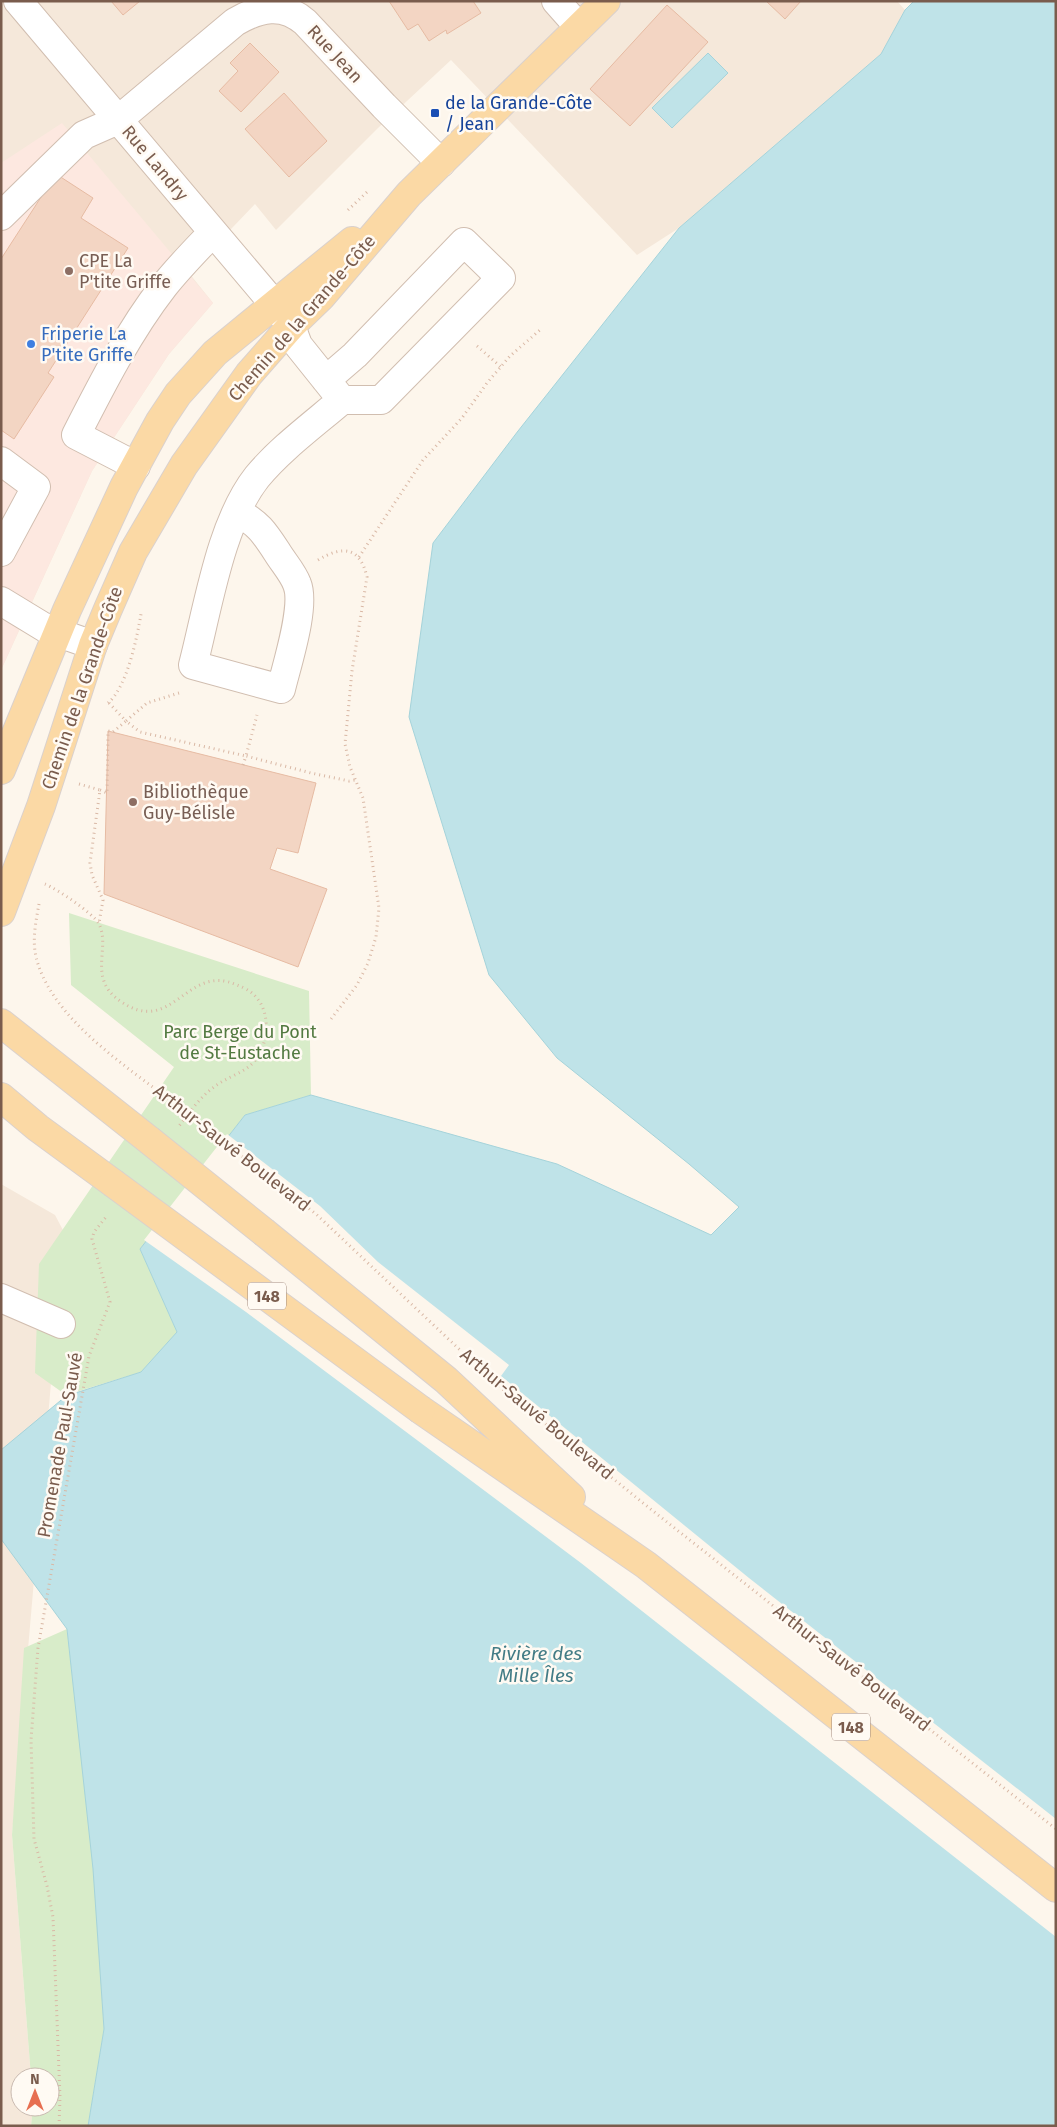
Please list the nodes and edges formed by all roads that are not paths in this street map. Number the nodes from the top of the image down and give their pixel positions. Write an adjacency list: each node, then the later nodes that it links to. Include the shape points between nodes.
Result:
1 (18, 1): 5 (street, Rue Landry)
2 (556, 1): 4 (street)
3 (606, 1): 4 (main road, Chemin de la Grande-Côte)
4 (579, 27): 6 (main road, Chemin de la Grande-Côte)
5 (118, 120): 6 (street, Rue Jean, via 235,22 257,10 283,10 305,22); 8 (street, Rue Jean, via 84,136); 9 (street, Rue Landry)
6 (441, 163): 7 (main road, Chemin de la Grande-Côte)
7 (409, 194): 10 (main road, Chemin de la Grande-Côte); 11 (main road, Chemin de la Grande-Côte, via 321,297)
8 (1, 216)
9 (213, 232): 10 (street, Rue Landry); 14 (street, via 181,265 152,303 76,435)
10 (274, 304): 11 (street, Rue Landry); 14 (main road, Chemin de la Grande-Côte, via 198,370 160,421)
11 (291, 326): 12 (street, Rue Landry, via 298,346); 19 (main road, Chemin de la Grande-Côte, via 244,381 179,473 133,552)
12 (334, 390): 12 (street, via 381,400 501,278 464,242 355,355); 15 (street, via 257,478)
13 (1, 461): 16 (street, via 36,487)
14 (136, 466): 18 (main road, Chemin de la Grande-Côte)
15 (237, 512): 15 (street, via 224,545 193,665 281,689 299,612 297,584 261,527)
16 (1, 552)
17 (1, 601): 18 (street, via 32,621)
18 (58, 632): 19 (street); 20 (main road, Chemin de la Grande-Côte)
19 (94, 645): 21 (main road, Chemin de la Grande-Côte, via 41,806)
20 (1, 770)
21 (1, 912)
22 (1, 1024): 28 (main road, Arthur-Sauvé Boulevard / 148, bridge, via 446,1380)
23 (1, 1097): 25 (main road, Arthur-Sauvé Boulevard / 148)
24 (1, 1124): 25 (main road)
25 (38, 1128): 28 (main road, Arthur-Sauvé Boulevard / 148, bridge, via 421,1410)
26 (1, 1298): 27 (street)
27 (61, 1324)
28 (646, 1566): 29 (main road, Arthur-Sauvé Boulevard / 148)
29 (1056, 1888)

